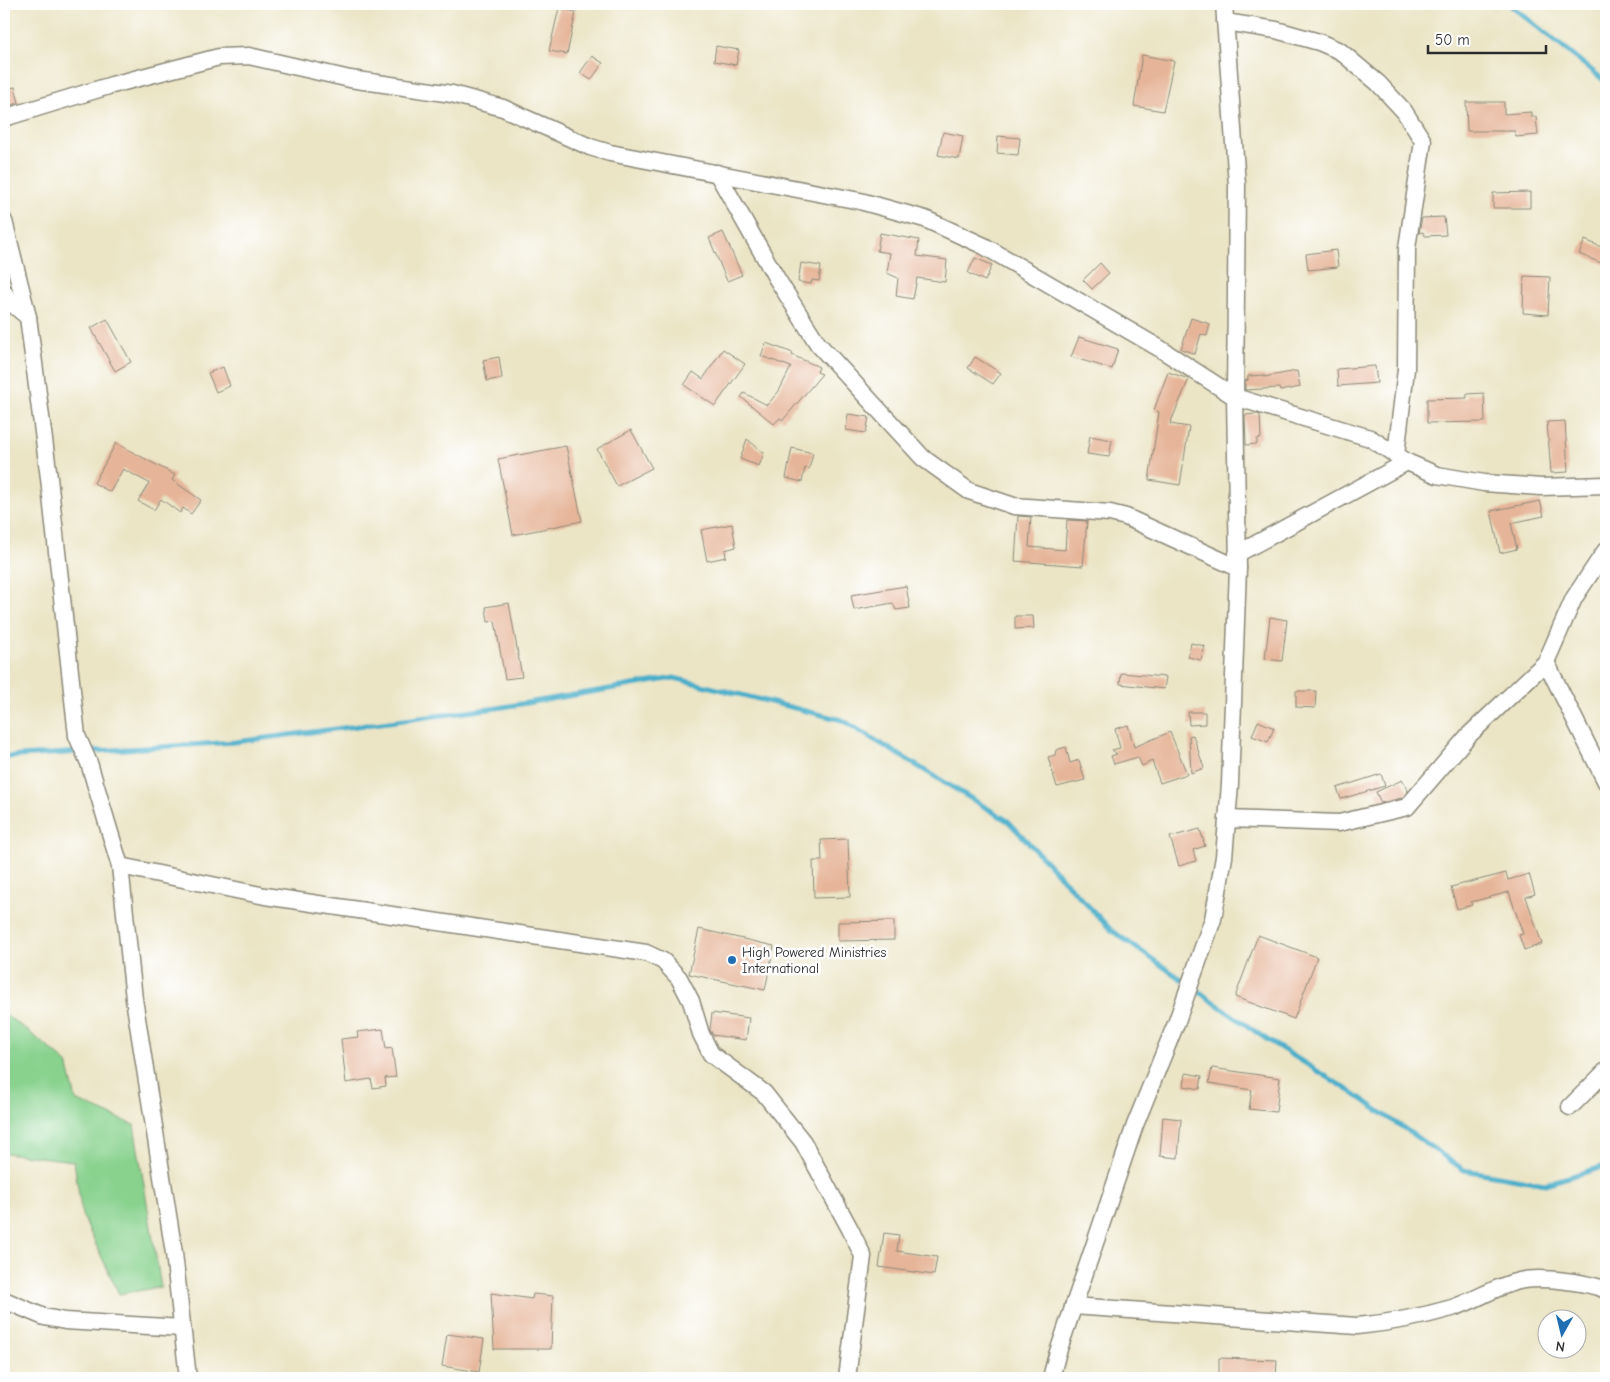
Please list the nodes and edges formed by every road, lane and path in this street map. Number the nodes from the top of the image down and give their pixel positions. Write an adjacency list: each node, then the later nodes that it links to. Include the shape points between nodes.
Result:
1 (1224, 4): 2 (street)
2 (1225, 22): 8 (street, via 1237,185); 9 (street, via 1276,30 1340,50 1404,110 1422,141 1407,248)
3 (4, 118): 4 (street, via 219,57 249,56 350,79 452,94 503,108 590,147)
4 (717, 174): 8 (street, via 860,201 925,219 984,246 1159,348); 12 (street, via 818,344 923,458 969,491 1014,506 1110,513)
5 (4, 221): 7 (street)
6 (4, 292): 7 (street, via 10,302)
7 (28, 317): 16 (street, via 78,736)
8 (1235, 397): 9 (street, via 1370,438); 12 (street)
9 (1401, 459): 10 (street, via 1437,474 1484,483 1541,487); 12 (street)
10 (1606, 485)
11 (1606, 550): 13 (street, via 1574,598)
12 (1237, 561): 15 (street)
13 (1546, 662): 14 (street); 15 (street, via 1468,736 1408,807 1339,823)
14 (1606, 782)
15 (1227, 819): 21 (street, via 1213,919 1135,1124)
16 (120, 866): 22 (street, via 134,999 174,1253); 24 (street, via 265,896 646,953 663,962 679,978 691,1001 711,1054 764,1093 804,1142 863,1256)
17 (1606, 1071): 18 (street)
18 (1570, 1107)
19 (1606, 1290): 21 (street, via 1592,1284 1520,1280 1453,1308 1392,1323 1358,1326)
20 (4, 1300): 22 (street, via 44,1317 65,1321)
21 (1073, 1306): 25 (street)
22 (182, 1328): 23 (street)
23 (188, 1378)
24 (847, 1378)
25 (1051, 1378)

